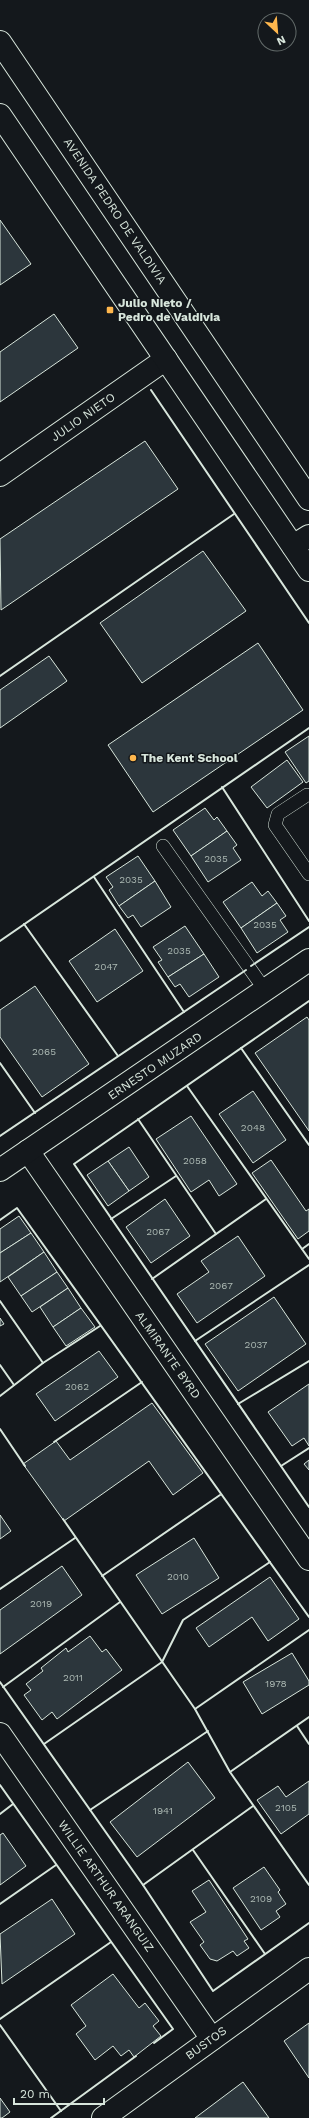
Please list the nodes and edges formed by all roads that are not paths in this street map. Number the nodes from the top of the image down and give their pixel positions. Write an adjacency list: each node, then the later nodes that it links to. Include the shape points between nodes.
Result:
1 (1, 44): 5 (street, AVENIDA PEDRO DE VALDIVIA)
2 (0, 115): 3 (street)
3 (166, 359): 4 (street, JULIO NIETO); 6 (street)
4 (0, 475)
5 (309, 499)
6 (301, 541): 7 (street)
7 (309, 570)
8 (308, 796): 10 (lane, via 278,814 275,825)
9 (163, 846): 12 (lane)
10 (309, 874)
11 (309, 960): 12 (street, ERNESTO MUZARD)
12 (265, 990): 13 (street, ERNESTO MUZARD)
13 (28, 1151): 14 (street, ERNESTO MUZARD); 15 (street, ALMIRANTE BYRD)
14 (0, 1170)
15 (309, 1559)
16 (0, 1734): 18 (street, WILLIE ARTHUR ARANGUIZ)
17 (309, 1969): 18 (street, BUSTOS)
18 (212, 2038): 19 (street, BUSTOS)
19 (103, 2118)

